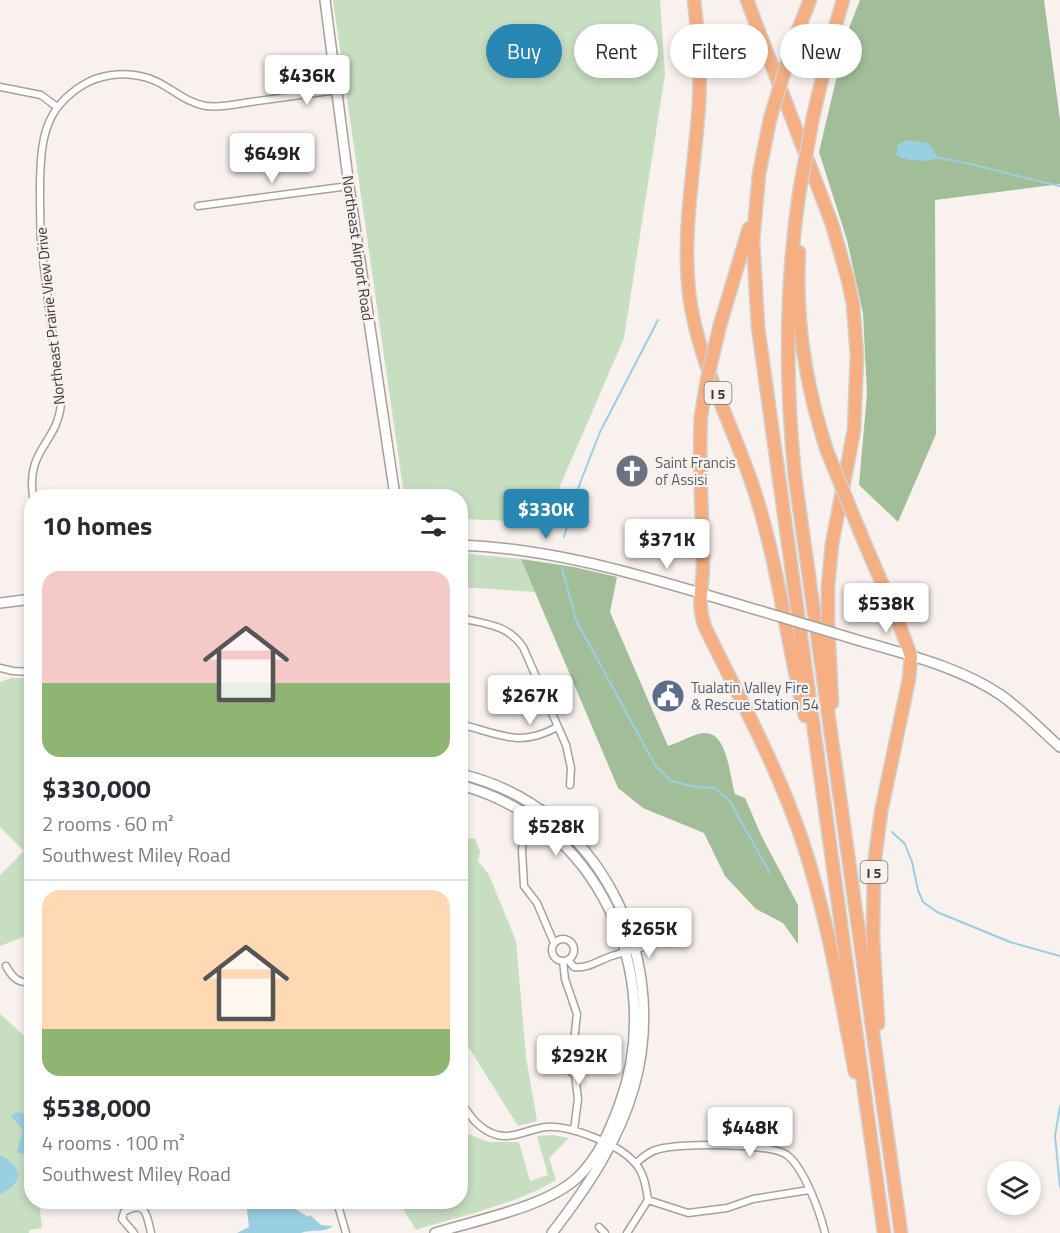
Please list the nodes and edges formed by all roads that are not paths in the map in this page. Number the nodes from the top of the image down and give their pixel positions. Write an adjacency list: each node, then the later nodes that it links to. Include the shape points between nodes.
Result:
1 (325, 0): 7 (street, Northeast Airport Road)
2 (694, 0): 28 (highway, I 5, via 700,81 687,240 691,307 700,349 764,524)
3 (747, 0): 26 (highway, I 5, via 832,224 854,314 858,374 854,430 829,569)
4 (810, 0): 10 (highway, I 5, bridge, via 770,119)
5 (843, 0): 12 (highway, I 5, bridge, via 813,117)
6 (0, 87): 8 (street, via 41,95)
7 (337, 90): 8 (street, Northeast Prairie View Drive, via 205,106 190,102 150,79 118,75 87,83); 9 (street, Northeast Airport Road)
8 (57, 107): 13 (street, Northeast Prairie View Drive, via 43,139 40,219 61,404 55,428 33,468)
9 (349, 186): 11 (street); 14 (street, Northeast Airport Road)
10 (756, 198): 16 (highway, I 5, bridge, via 706,380 699,466 703,570); 28 (highway, I 5, via 753,240 758,327)
11 (198, 206)
12 (796, 210): 20 (highway, I 5, bridge, via 802,344 812,399 827,451); 26 (highway, I 5, via 787,322 790,430)
13 (33, 489)
14 (394, 489)
15 (468, 546): 16 (street, via 563,556)
16 (700, 594): 20 (street, bridge); 43 (highway, I 5, via 705,627 774,769 811,867)
17 (24, 600): 18 (street)
18 (0, 603)
19 (468, 620): 24 (street, via 499,626 519,641)
20 (911, 656): 25 (street, via 992,690); 41 (highway, I 5, via 874,866 873,936)
21 (0, 668): 22 (street)
22 (24, 672)
23 (468, 726): 24 (street, via 521,739 542,736)
24 (557, 727): 29 (street, via 570,760)
25 (1060, 747)
26 (832, 752): 41 (highway, I 5)
27 (468, 777): 31 (street, via 511,791)
28 (821, 778): 43 (highway, I 5)
29 (570, 785)
30 (468, 787): 32 (street, via 517,807)
31 (541, 811): 32 (street); 35 (street, via 571,836 602,873 620,905)
32 (535, 820): 34 (street, via 522,850 524,886 537,903); 35 (street, via 558,839 597,886)
33 (660, 939): 35 (street)
34 (554, 943): 36 (street, via 554,957); 36 (street, via 565,939 573,944 574,953)
35 (632, 952): 36 (street, via 584,967 574,967); 45 (street, via 643,985 644,1039 634,1089)
36 (565, 961): 39 (street, via 565,979 578,1014)
37 (6, 966): 38 (street, via 14,978)
38 (24, 982)
39 (573, 1051): 40 (street, via 566,1061); 40 (street, via 578,1052 584,1065)
40 (575, 1075): 44 (street, via 578,1099)
41 (881, 1091): 62 (highway, I 5)
42 (468, 1112): 44 (street, via 478,1125 495,1134 512,1136 545,1127)
43 (867, 1119): 61 (highway, I 5)
44 (574, 1130): 45 (street)
45 (608, 1145): 46 (street); 56 (street, via 565,1188); 57 (street)
46 (636, 1163): 47 (street, via 664,1147 770,1148 792,1160); 48 (street)
47 (808, 1190): 48 (street, via 688,1213); 60 (street)
48 (648, 1200): 59 (street)
49 (130, 1209): 53 (street, via 122,1219)
50 (142, 1209): 54 (street, via 149,1215)
51 (339, 1209): 55 (street)
52 (599, 1227): 58 (street)
53 (134, 1233)
54 (151, 1233)
55 (346, 1233)
56 (435, 1233)
57 (552, 1233)
58 (605, 1233)
59 (627, 1233)
60 (825, 1233)
61 (884, 1233)
62 (901, 1233)

